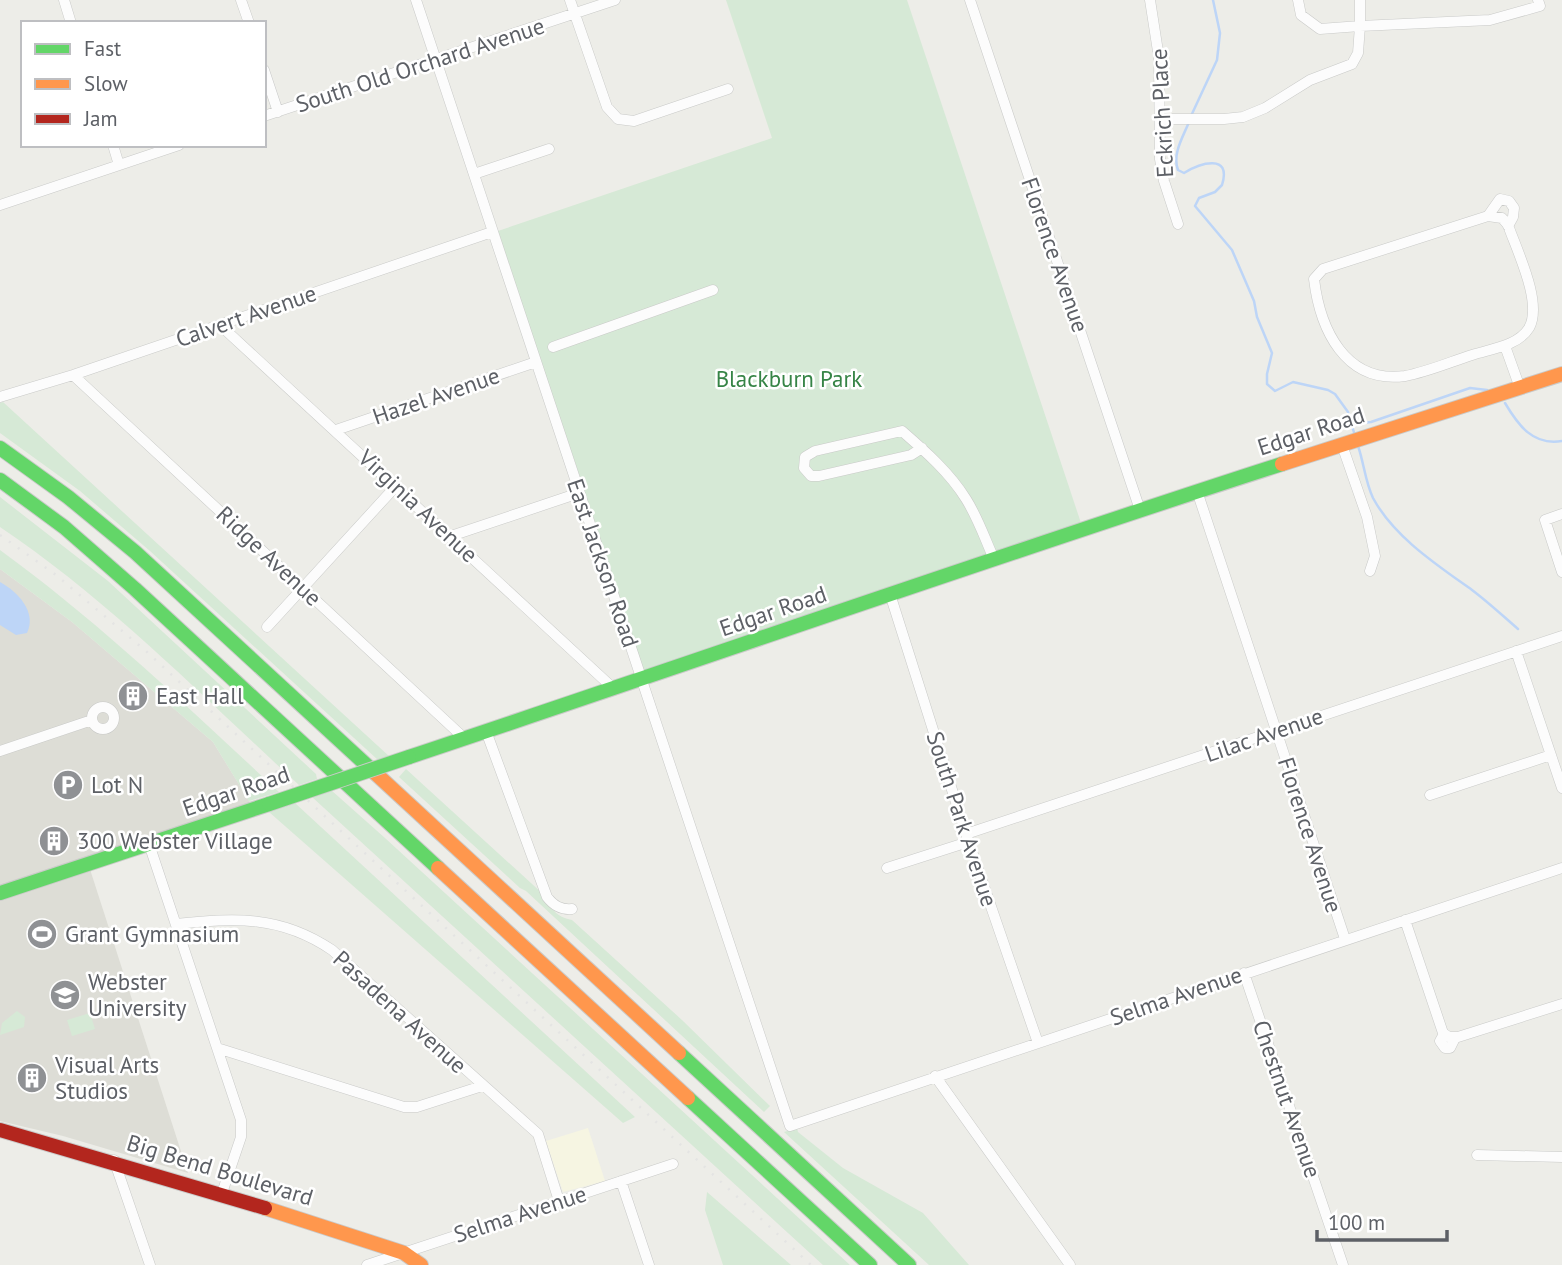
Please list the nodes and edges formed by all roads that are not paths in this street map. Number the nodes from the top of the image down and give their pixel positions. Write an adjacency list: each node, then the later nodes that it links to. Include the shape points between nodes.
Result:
1 (64, 0): 12 (street)
2 (241, 0): 13 (street)
3 (415, 0): 15 (street, East Jackson Road)
4 (570, 0): 11 (street)
5 (615, 0): 11 (street, South Old Orchard Avenue)
6 (970, 0): 48 (street, Florence Avenue)
7 (1150, 0): 20 (street, Eckrich Place, via 1160,58)
8 (1298, 0): 14 (street, via 1301,15 1320,29)
9 (1360, 0): 14 (street)
10 (1539, 3): 14 (street, via 1490,20)
11 (574, 14): 15 (street, South Old Orchard Avenue); 17 (street, via 607,107 618,119 634,121)
12 (70, 21)
13 (248, 21)
14 (1360, 26): 20 (street, via 1358,54 1352,64 1310,80 1265,108 1243,117)
15 (435, 60): 18 (street, South Old Orchard Avenue); 25 (street, East Jackson Road)
16 (266, 76): 18 (street)
17 (728, 89)
18 (278, 112): 19 (street, South Old Orchard Avenue)
19 (266, 115)
20 (1160, 119): 28 (street, Eckrich Place, via 1160,159)
21 (114, 147): 24 (street)
22 (172, 147): 24 (street)
23 (549, 149): 25 (street)
24 (119, 165): 26 (street)
25 (474, 174): 30 (street, East Jackson Road)
26 (0, 205)
27 (1488, 216): 29 (street, via 1502,218); 29 (street, via 1500,199 1509,201 1514,208); 33 (street, via 1323,269 1314,279 1321,316 1337,349 1371,372 1406,376)
28 (1178, 224)
29 (1508, 226): 33 (street, via 1534,308 1528,329)
30 (492, 232): 32 (street, Calvert Avenue); 35 (street, East Jackson Road)
31 (713, 290): 34 (street)
32 (220, 325): 37 (street, Calvert Avenue); 40 (street, Virginia Avenue)
33 (1505, 346): 38 (street)
34 (553, 347)
35 (536, 362): 40 (street, Hazel Avenue); 47 (street, East Jackson Road)
36 (1562, 374): 38 (main road, Edgar Road)
37 (73, 375): 39 (street, Calvert Avenue); 54 (street, Ridge Avenue)
38 (1520, 388): 41 (main road, Edgar Road)
39 (0, 397)
40 (336, 430): 45 (street, Virginia Avenue)
41 (1351, 442): 46 (main road, Edgar Road); 52 (street, via 1375,555)
42 (0, 448): 101 (main road, via 135,552)
43 (922, 448): 43 (street, via 902,431 815,451 805,457 804,468 811,476 819,476 911,455); 51 (street, via 966,499)
44 (0, 480): 100 (main road, via 110,565)
45 (396, 486): 50 (street, Virginia Avenue); 54 (street)
46 (1197, 491): 48 (main road, Edgar Road); 63 (street, Florence Avenue)
47 (579, 493): 50 (street); 59 (street, East Jackson Road)
48 (1140, 509): 51 (main road, Edgar Road)
49 (1562, 513): 53 (street, via 1545,520)
50 (451, 536): 60 (street, Virginia Avenue)
51 (994, 559): 55 (main road, Edgar Road)
52 (1370, 571)
53 (1562, 572)
54 (303, 587): 56 (street); 64 (street, Ridge Avenue)
55 (890, 594): 59 (main road, Edgar Road); 71 (street, South Park Avenue)
56 (267, 627)
57 (1562, 635): 58 (street, Lilac Avenue)
58 (1516, 651): 63 (street, Lilac Avenue); 68 (street)
59 (643, 680): 60 (main road, Edgar Road); 86 (street, East Jackson Road)
60 (614, 689): 62 (main road, Edgar Road)
61 (92, 720): 66 (street)
62 (486, 731): 64 (main road, Edgar Road); 76 (street, via 544,891 555,905)
63 (1276, 731): 71 (street, Lilac Avenue); 79 (street, Florence Avenue)
64 (464, 738): 72 (main road, Edgar Road, bridge)
65 (0, 745): 66 (street)
66 (14, 745): 67 (street)
67 (0, 751)
68 (1551, 755): 69 (street); 70 (street)
69 (1562, 788)
70 (1430, 795)
71 (967, 838): 73 (street, Lilac Avenue); 82 (street, South Park Avenue)
72 (149, 844): 75 (main road, Edgar Road); 78 (street)
73 (887, 868)
74 (1562, 868): 77 (street, Selma Avenue)
75 (0, 893)
76 (572, 909)
77 (1405, 920): 79 (street, Selma Avenue); 81 (street, via 1450,1036)
78 (176, 924): 83 (street); 85 (street, Pasadena Avenue, via 253,920 313,937)
79 (1345, 939): 80 (street, Selma Avenue)
80 (1244, 973): 82 (street, Selma Avenue); 103 (street, Chestnut Avenue)
81 (1562, 1004)
82 (1038, 1043): 84 (street, Selma Avenue)
83 (217, 1048): 85 (street, via 404,1107); 93 (street, via 242,1128)
84 (935, 1076): 86 (street, Selma Avenue); 102 (street)
85 (482, 1086): 94 (street, Pasadena Avenue, via 538,1134)
86 (790, 1126)
87 (0, 1130): 90 (main road, Big Bend Boulevard)
88 (1477, 1155): 89 (street)
89 (1562, 1157)
90 (114, 1160): 93 (main road, Big Bend Boulevard); 97 (street)
91 (673, 1164): 92 (street, Selma Avenue)
92 (621, 1181): 94 (street, Selma Avenue); 99 (street)
93 (222, 1193): 95 (main road, Big Bend Boulevard)
94 (559, 1201): 95 (street, Selma Avenue)
95 (404, 1253): 96 (street, Selma Avenue); 98 (main road, Big Bend Boulevard)
96 (372, 1264)
97 (150, 1265)
98 (421, 1265)
99 (649, 1265)
100 (870, 1265)
101 (909, 1265)
102 (1070, 1265)
103 (1343, 1265)

